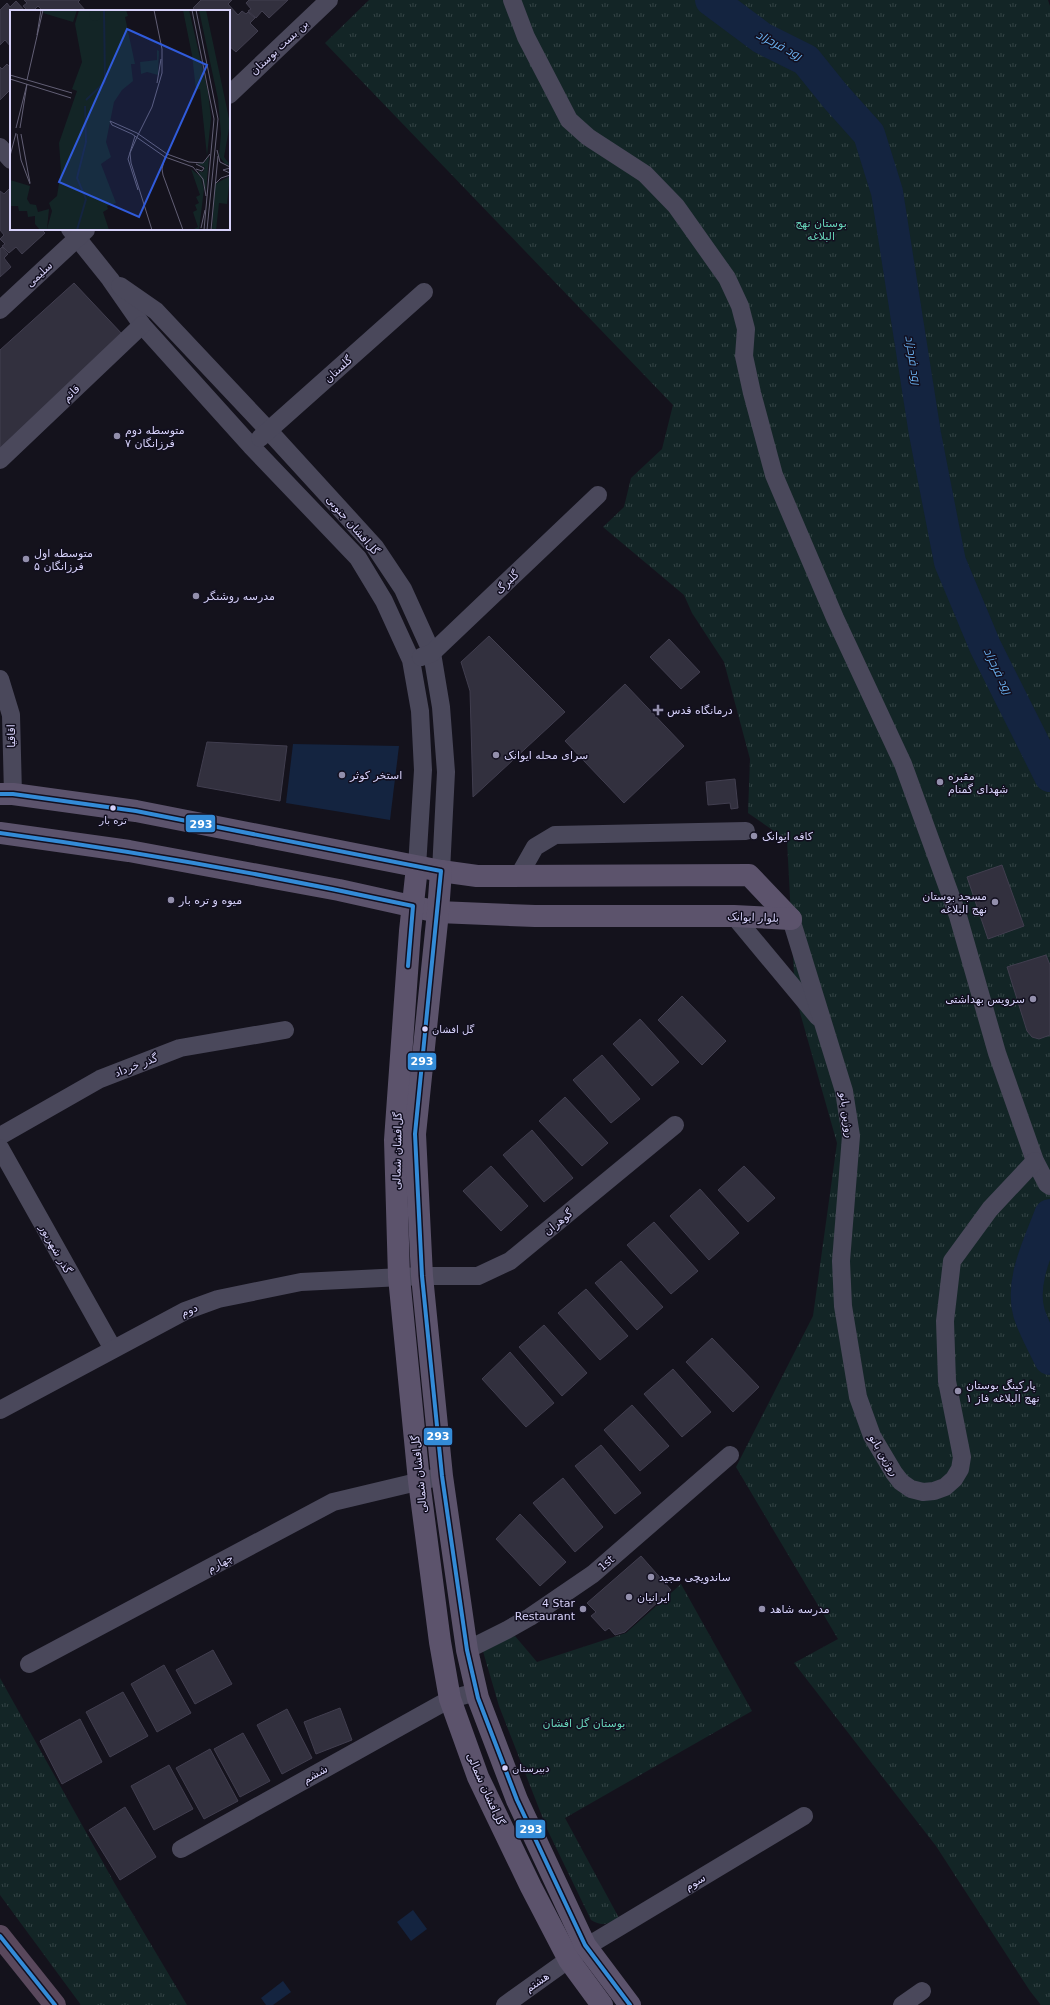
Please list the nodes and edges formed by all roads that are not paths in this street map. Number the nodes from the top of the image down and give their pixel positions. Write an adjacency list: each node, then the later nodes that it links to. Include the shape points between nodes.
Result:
1 (329, 0): 3 (street, بن بست بوستان)
2 (512, 0): 33 (street, via 526,37 569,120 588,137 645,174 676,206 727,278 740,306 746,329 744,356 774,475 835,618 903,764 958,916 997,1053)
3 (230, 94)
4 (0, 147): 5 (street)
5 (10, 159)
6 (78, 232): 7 (street, گل‌افشان جنوبی); 9 (street, سلیمی)
7 (110, 279): 10 (street, گل‌افشان جنوبی); 11 (street, گل‌افشان جنوبی, via 156,311)
8 (424, 292): 11 (street, گلستان)
9 (0, 310)
10 (142, 325): 12 (street, گل‌افشان جنوبی); 13 (street, قائم)
11 (269, 431): 12 (street, گلستان); 15 (street, گل‌افشان جنوبی, via 375,548 403,589)
12 (251, 446): 16 (street, گل‌افشان جنوبی, via 358,558 384,601)
13 (0, 460)
14 (598, 495): 15 (street, گلبرگ)
15 (432, 653): 16 (street, گلبرگ); 22 (street, گل‌افشان جنوبی, via 441,707 446,772)
16 (411, 660): 21 (street, گل‌افشان جنوبی, via 420,711 423,770)
17 (0, 679): 18 (street, اقاقیا, via 11,715)
18 (6, 794): 21 (main road, بلوار ایوانک, via 136,810)
19 (746, 831): 23 (street, via 556,835 535,847)
20 (0, 833): 24 (main road, بلوار ایوانک, via 129,851)
21 (417, 866): 22 (main road, بلوار ایوانک); 24 (main road, گل‌افشان شمالی)
22 (441, 871): 23 (main road, بلوار ایوانک, via 477,876); 25 (main road, گل‌افشان شمالی)
23 (518, 877): 27 (main road, بلوار ایوانک, via 749,875)
24 (413, 906): 25 (main road, بلوار ایوانک); 36 (main road, گل‌افشان شمالی, via 395,1140)
25 (438, 912): 26 (main road, بلوار ایوانک, via 534,916); 35 (main road, گل‌افشان شمالی, via 415,1134)
26 (734, 916): 27 (main road, بلوار ایوانک); 28 (street)
27 (791, 919): 28 (street, روژین بانو)
28 (823, 1022): 33 (street, روژین بانو, via 844,1091 851,1136 842,1261 843,1306 858,1396 872,1436 894,1473 911,1489 923,1492 945,1487 954,1479 962,1457 947,1381 945,1321 952,1261 990,1209)
29 (285, 1030): 31 (street, گذر خرداد, via 180,1048 100,1079)
30 (675, 1125): 35 (street, گوهران, via 510,1261 478,1276)
31 (0, 1136)
32 (0, 1148): 37 (street, گذر شهریور)
33 (1035, 1161): 34 (street)
34 (1049, 1185)
35 (422, 1276): 36 (street, گوهران); 40 (main road, گل‌افشان شمالی)
36 (399, 1277): 37 (street, دوم, via 301,1282 218,1299 184,1311); 41 (main road, گل‌افشان شمالی)
37 (113, 1349): 38 (street, دوم)
38 (0, 1410)
39 (730, 1455): 42 (street, 1st, via 593,1574 524,1620)
40 (442, 1476): 41 (street, چهارم); 42 (main road, گل‌افشان شمالی)
41 (419, 1481): 43 (street, چهارم, via 333,1502); 45 (main road, گل‌افشان شمالی)
42 (467, 1650): 44 (main road, گل‌افشان شمالی)
43 (29, 1664)
44 (477, 1692): 45 (street, ششم); 49 (main road, گل‌افشان شمالی, via 517,1800)
45 (450, 1699): 47 (street, ششم); 50 (main road, گل‌افشان شمالی, via 478,1777)
46 (804, 1816): 49 (street, سوم)
47 (181, 1849)
48 (0, 1936): 52 (highway)
49 (586, 1947): 50 (street, سوم); 55 (main road, گل‌افشان شمالی)
50 (569, 1960): 53 (street, هشتم); 54 (main road, گل‌افشان شمالی)
51 (922, 1991): 56 (street)
52 (55, 2005)
53 (505, 2005)
54 (602, 2005)
55 (630, 2005)
56 (902, 2005)

